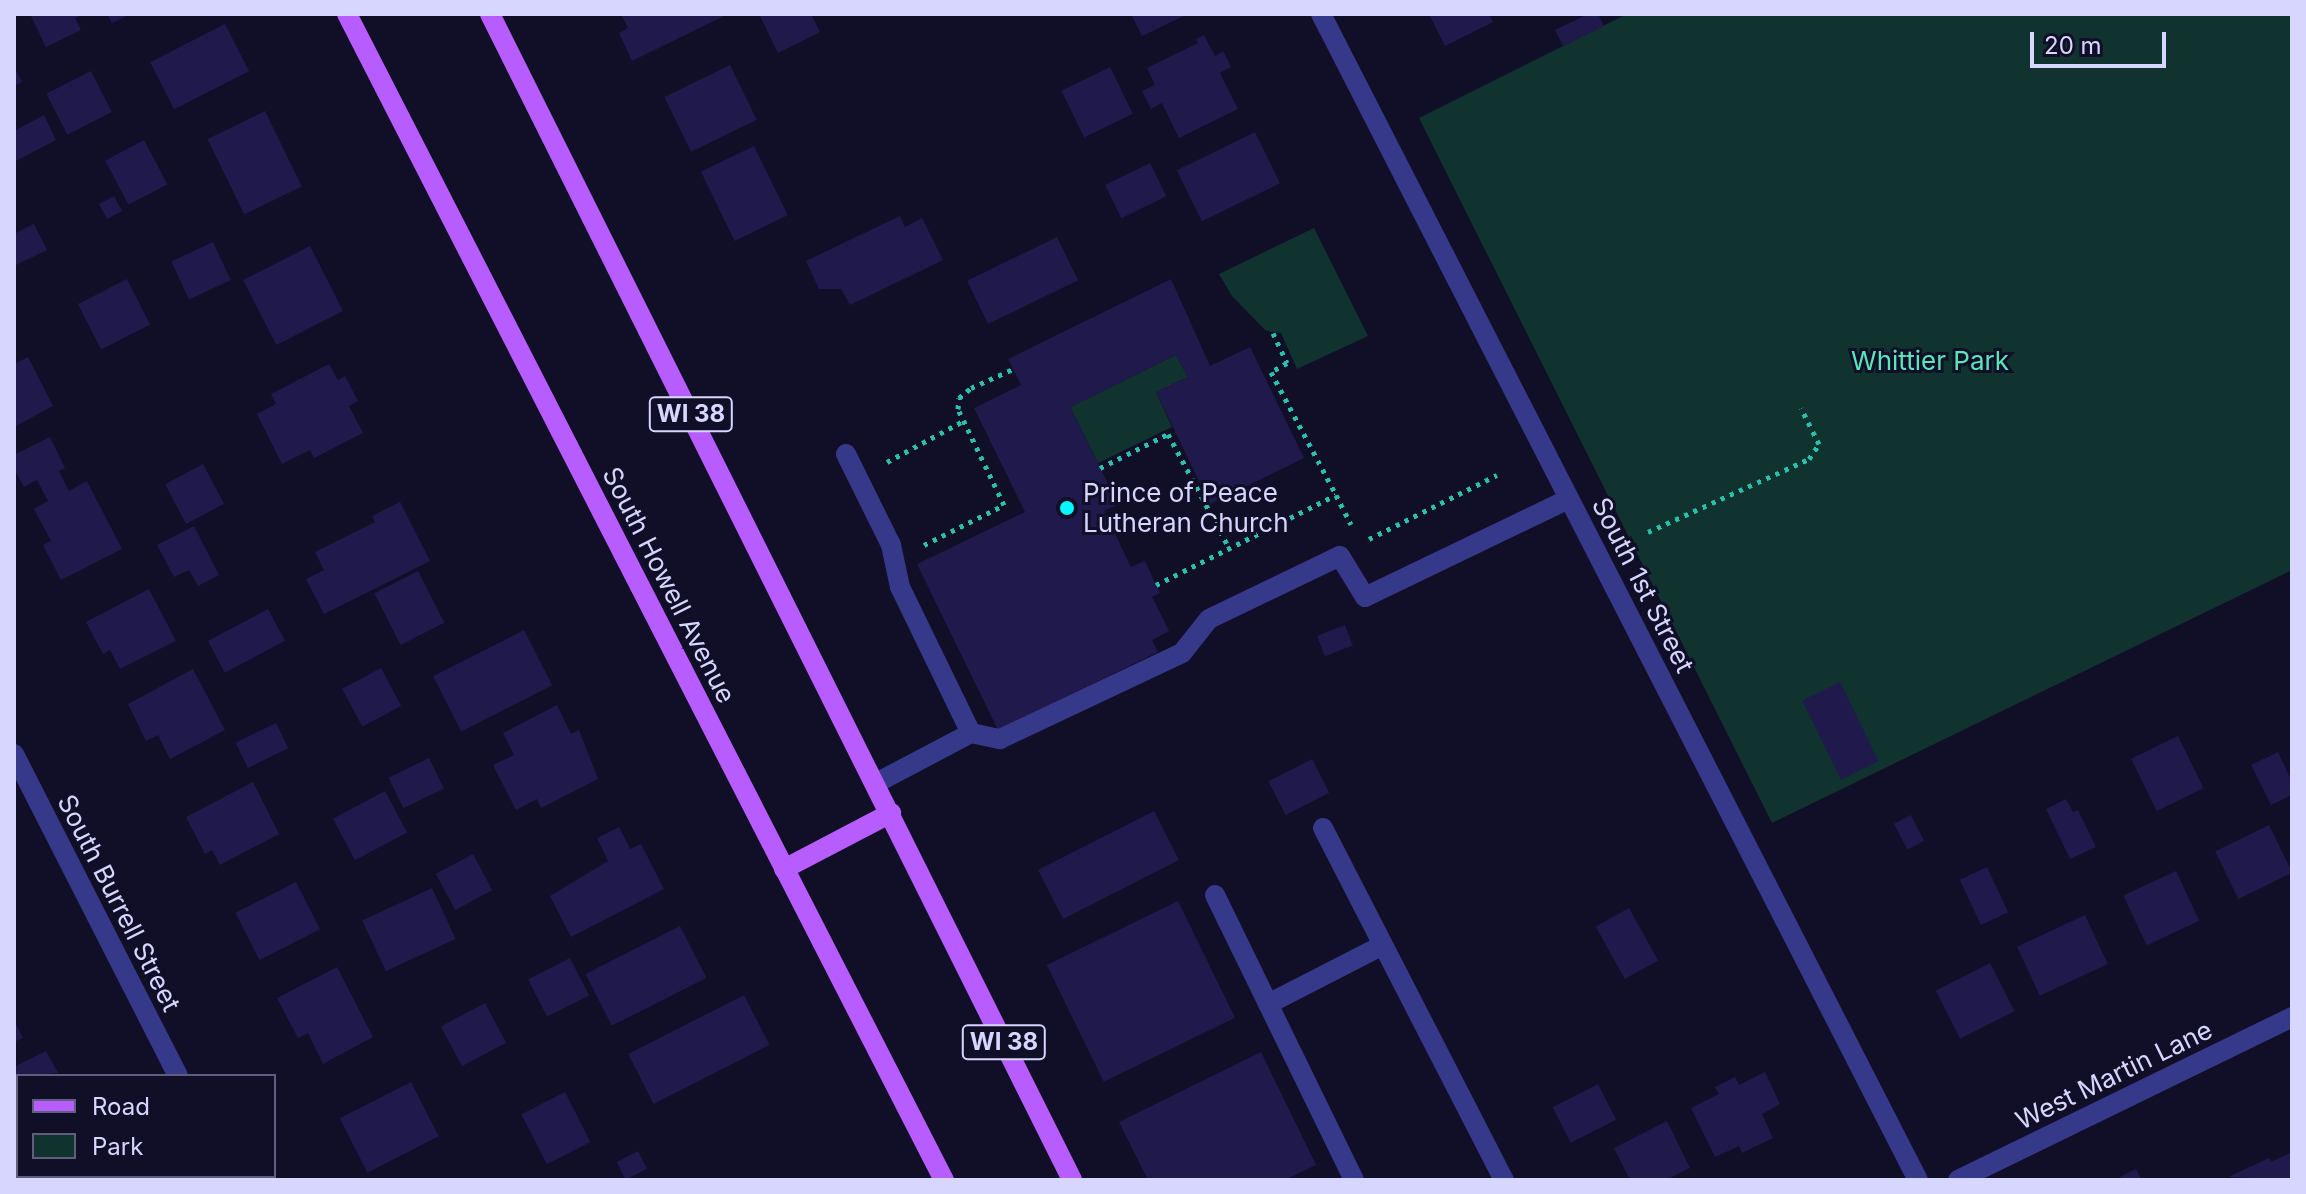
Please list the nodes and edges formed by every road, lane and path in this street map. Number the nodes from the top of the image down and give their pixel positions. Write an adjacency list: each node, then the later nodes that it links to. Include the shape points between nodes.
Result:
1 (347, 14): 21 (main road, South Howell Avenue)
2 (490, 14): 18 (main road, WI 38)
3 (1321, 14): 12 (street, South 1st Street)
4 (1273, 333): 11 (path, via 1287,363 1271,372)
5 (1013, 369): 7 (path, via 959,398)
6 (1801, 408): 13 (path, via 1819,444 1809,459)
7 (963, 421): 10 (path); 15 (path, via 1004,505)
8 (846, 454): 10 (street)
9 (1100, 468): 14 (path, via 1168,434)
10 (857, 477): 15 (street)
11 (1336, 495)
12 (1569, 499): 16 (street, via 1365,597 1340,556 1209,619 1182,653 1000,739); 31 (street, South 1st Street)
13 (1648, 532)
14 (1229, 548)
15 (895, 560): 16 (street, via 900,587)
16 (971, 733): 18 (street)
17 (14, 754): 26 (street, South Burrell Street)
18 (876, 783): 19 (main road, WI 38)
19 (891, 813): 21 (main road); 28 (main road, WI 38)
20 (1323, 828): 23 (street)
21 (784, 869): 27 (main road, South Howell Avenue)
22 (1215, 895): 24 (street)
23 (1383, 945): 24 (street); 30 (street)
24 (1268, 1004): 29 (street)
25 (2292, 1017): 32 (street, West Martin Lane)
26 (177, 1074)
27 (944, 1180)
28 (1072, 1180)
29 (1354, 1180)
30 (1504, 1180)
31 (1918, 1180)
32 (1958, 1180)

